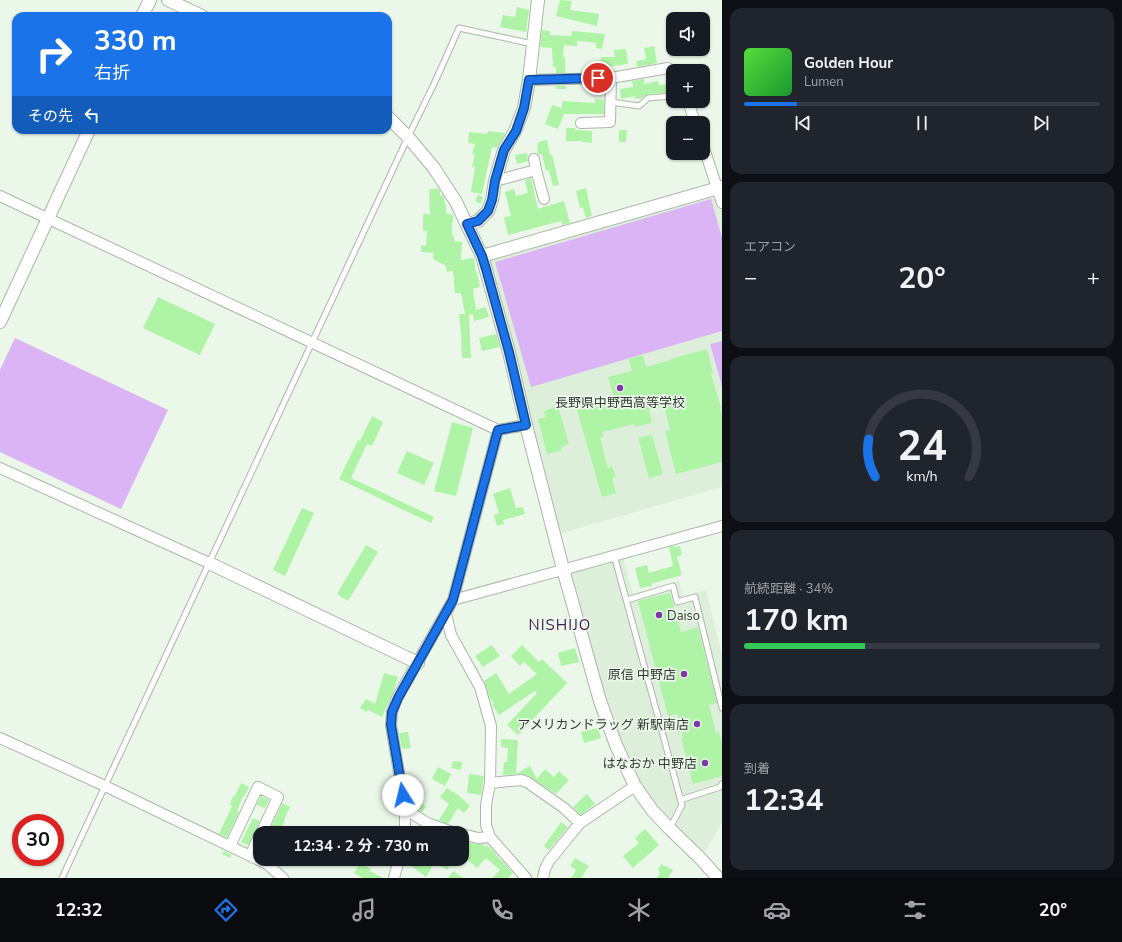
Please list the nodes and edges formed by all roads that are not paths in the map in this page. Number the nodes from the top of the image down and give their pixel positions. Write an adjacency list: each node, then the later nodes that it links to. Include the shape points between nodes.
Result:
1 (150, 0): 4 (street)
2 (168, 0): 5 (street)
3 (538, 0): 6 (street)
4 (144, 12)
5 (194, 12)
6 (533, 44): 9 (street); 15 (lane, via 459,28)
7 (666, 68): 8 (street)
8 (611, 78): 9 (street); 11 (street)
9 (529, 80): 19 (street, via 524,108 516,131 504,150)
10 (666, 97): 11 (lane, via 648,98 639,106)
11 (611, 102): 13 (street, via 610,122)
12 (392, 120): 15 (street)
13 (581, 122)
14 (87, 134): 24 (street)
15 (408, 136): 25 (street, via 434,168); 28 (lane)
16 (534, 159): 18 (street)
17 (709, 160): 20 (street)
18 (536, 170): 19 (street); 22 (street)
19 (495, 181): 25 (street, via 488,211 478,221)
20 (720, 188): 23 (street); 26 (street)
21 (0, 196): 24 (street)
22 (544, 199)
23 (722, 203)
24 (47, 219): 27 (street); 28 (street)
25 (467, 224): 26 (street)
26 (482, 256): 29 (street)
27 (0, 322)
28 (312, 342): 30 (street); 34 (lane)
29 (526, 425): 30 (street); 35 (street)
30 (498, 430): 36 (street)
31 (0, 468): 34 (street)
32 (722, 526): 33 (street)
33 (614, 555): 35 (street); 37 (lane)
34 (209, 563): 39 (street); 44 (lane)
35 (563, 569): 36 (street); 45 (street, via 600,701)
36 (453, 600): 38 (street)
37 (626, 600): 40 (lane, via 673,586 677,602 695,597); 46 (lane)
38 (446, 614): 39 (street); 42 (street, via 451,635 480,686 491,726)
39 (418, 662): 47 (street, via 392,712 391,725)
40 (722, 708)
41 (0, 738): 44 (street)
42 (490, 783): 48 (street, via 521,780 527,782 564,808); 54 (street, via 486,825)
43 (722, 784): 46 (lane, via 720,788)
44 (105, 786): 55 (street); 59 (lane)
45 (635, 786): 48 (street); 52 (street)
46 (680, 800): 52 (lane, via 682,805)
47 (405, 809): 50 (street); 51 (street)
48 (580, 823): 63 (street, via 549,861)
49 (264, 826): 55 (street, via 278,796 258,787)
50 (405, 826)
51 (435, 826)
52 (670, 829): 64 (street)
53 (469, 836): 54 (street)
54 (490, 837): 62 (street)
55 (230, 846): 57 (street)
56 (253, 849): 57 (street)
57 (250, 856): 60 (street, via 268,864)
58 (397, 866): 61 (street)
59 (62, 878)
60 (284, 878)
61 (394, 878)
62 (526, 878)
63 (543, 878)
64 (718, 878)

